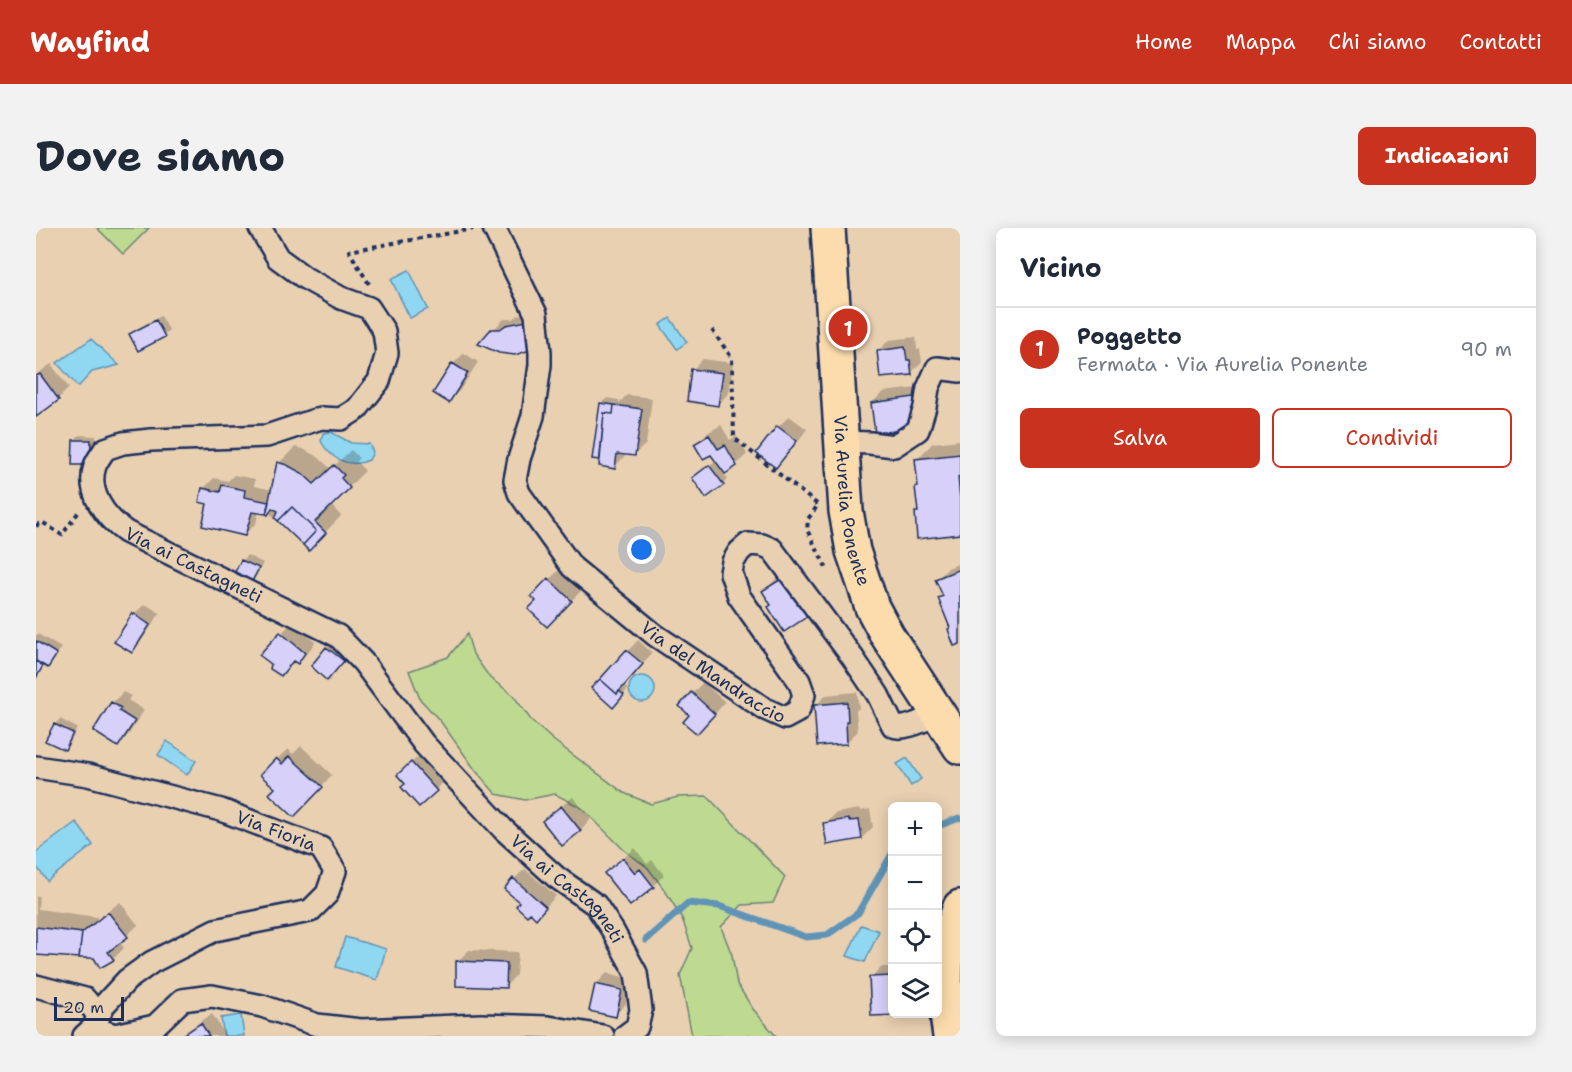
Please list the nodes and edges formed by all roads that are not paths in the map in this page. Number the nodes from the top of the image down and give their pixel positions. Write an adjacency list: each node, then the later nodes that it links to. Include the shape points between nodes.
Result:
1 (260, 228): 13 (street, Via ai Castagneti, via 278,258 287,265 341,298 369,308 384,331 387,353 379,381 357,409 341,419 321,418 267,436 151,440 105,449 95,466 97,502 114,524 126,532 338,636 363,662 424,744 503,829 596,905 636,973 641,1010 637,1027)
2 (494, 228): 6 (street, Via del Mandraccio, via 536,314 540,352 533,416 515,480 519,493 572,567 655,635 765,709 785,718 798,711 804,695 799,681 739,596 731,573 738,552 748,544 772,549 853,658 893,726 904,727)
3 (828, 228): 5 (main road, Via Aurelia Ponente)
4 (960, 371): 5 (street, via 937,368 918,430 894,446)
5 (842, 442): 6 (main road, Via Aurelia Ponente, via 853,551 872,607)
6 (938, 714): 7 (main road, Via Aurelia Ponente)
7 (960, 747)
8 (36, 767): 11 (street, Via Fioria, via 87,775 221,810 321,848 335,871 327,894 310,911 215,930 152,962 127,980 104,1005)
9 (960, 907): 14 (main road, via 950,934 946,967 945,1006)
10 (36, 986): 11 (street, via 85,999)
11 (92, 1027): 12 (street, via 115,1035 155,1026 182,1000 212,996 262,1006 317,1025 361,1030 480,1025 548,1027)
12 (603, 1036)
13 (625, 1036)
14 (950, 1036)

